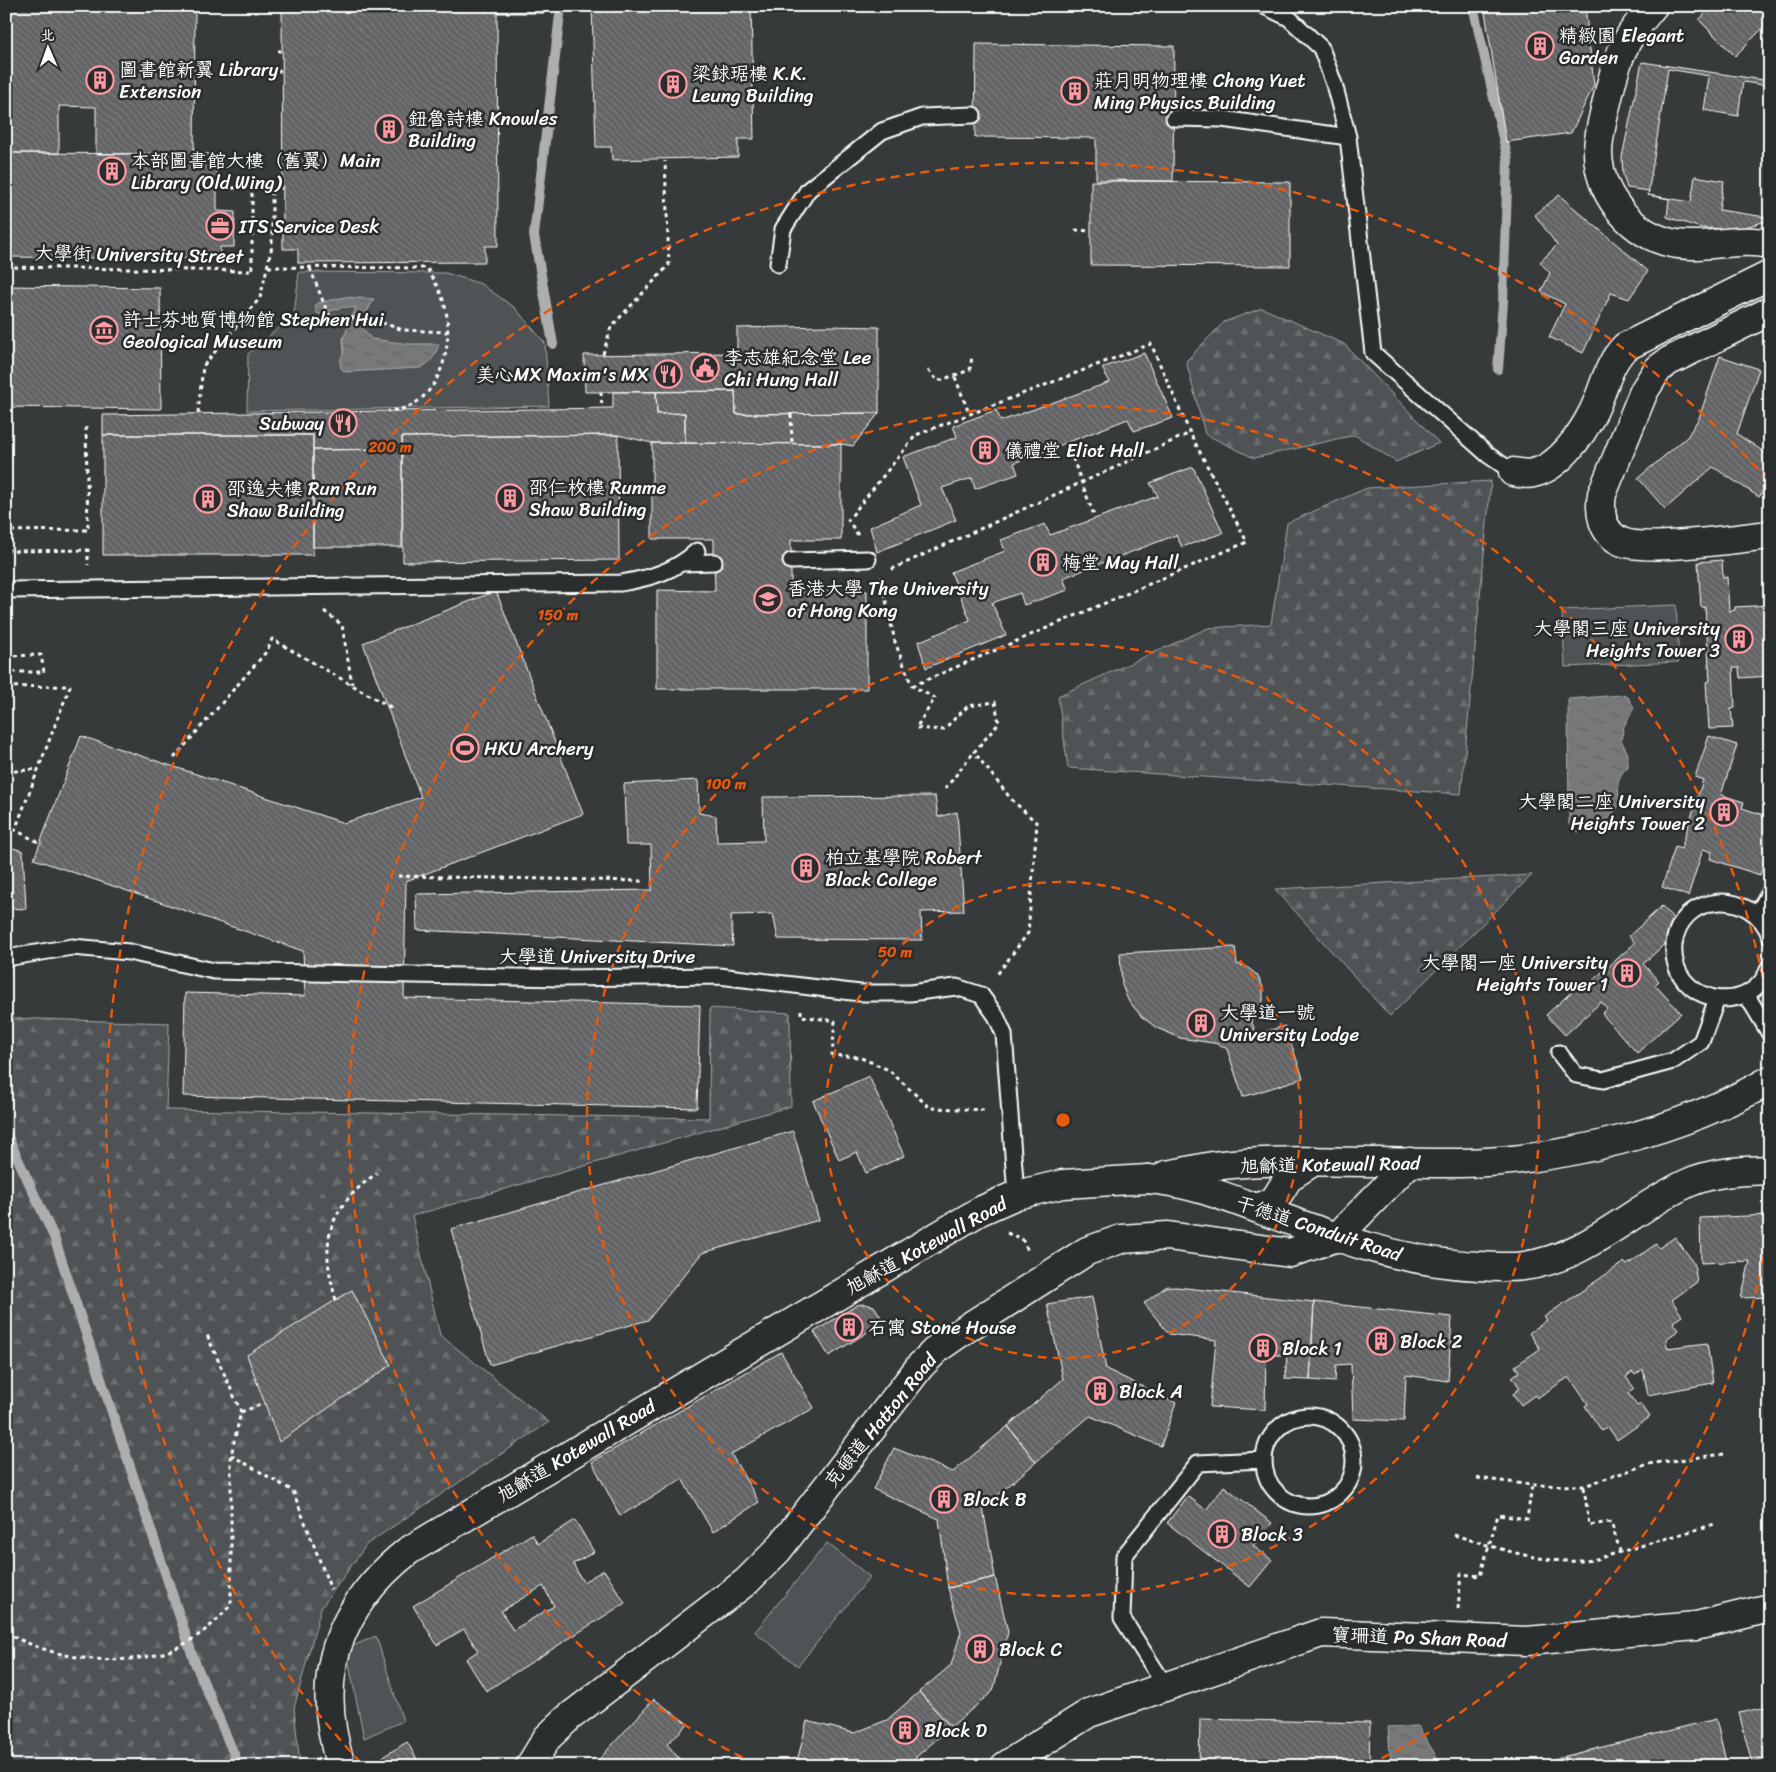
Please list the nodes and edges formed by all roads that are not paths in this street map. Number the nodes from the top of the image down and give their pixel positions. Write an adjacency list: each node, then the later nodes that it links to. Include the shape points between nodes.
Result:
1 (1264, 6): 5 (lane, via 1289,18 1321,48)
2 (1652, 6): 6 (street, via 1622,50 1602,124 1598,152 1609,193 1625,217 1638,228 1666,241 1696,245)
3 (973, 115): 7 (lane, via 922,117 882,132 808,190 783,229)
4 (1174, 118): 5 (lane, via 1222,119)
5 (1348, 137): 10 (lane, via 1373,353 1488,455)
6 (1770, 244)
7 (778, 264)
8 (1770, 275): 10 (street, via 1625,347 1614,361 1593,412 1568,448 1533,473)
9 (1770, 311): 11 (street, via 1658,369 1644,391 1602,494 1600,511 1612,536 1620,542 1641,547)
10 (1514, 472)
11 (1770, 535)
12 (697, 551): 16 (lane)
13 (868, 559): 14 (lane)
14 (791, 561)
15 (714, 562): 16 (lane)
16 (684, 563): 17 (lane, via 655,577 621,583)
17 (6, 590)
18 (1770, 892): 19 (lane)
19 (1757, 915): 20 (lane); 24 (lane, via 1729,901 1714,902 1693,912 1678,929 1674,959 1679,974 1702,995)
20 (1770, 936)
21 (6, 958): 32 (lane, 大學道 University Drive, via 72,946 129,952 214,971 561,978 719,976 860,993 910,993 956,987 981,996 1004,1034)
22 (1770, 964): 23 (lane, via 1759,984)
23 (1746, 994): 24 (lane, via 1732,999); 25 (lane)
24 (1716, 999): 26 (lane, via 1701,1042 1673,1060 1603,1080 1576,1075)
25 (1770, 1034)
26 (1559, 1053)
27 (1770, 1080): 29 (street, 旭龢道 Kotewall Road, via 1685,1118 1637,1136 1589,1148 1500,1160)
28 (1314, 1161): 29 (street, 旭龢道 Kotewall Road); 31 (street, 旭龢道 Kotewall Road, via 1221,1166); 33 (street, via 1289,1177 1274,1201)
29 (1410, 1162): 34 (street)
30 (1770, 1170): 34 (street, 干德道 Conduit Road, via 1720,1172 1688,1182 1570,1253 1524,1266 1432,1262 1393,1255)
31 (1148, 1179): 32 (street, 旭龢道 Kotewall Road, via 1064,1184); 33 (street, 干德道 Conduit Road, via 1168,1180 1203,1189)
32 (1016, 1195): 38 (street, 旭龢道 Kotewall Road, via 980,1211 465,1515 388,1566 360,1599 336,1650 328,1691)
33 (1256, 1208): 34 (street, 干德道 Conduit Road)
34 (1337, 1237): 39 (street, 克頓道 Hatton Road, via 1290,1253 1168,1236 1115,1241 1087,1251 964,1330 921,1365 760,1569 568,1718 547,1738)
35 (1263, 1460): 35 (lane, via 1266,1445 1284,1422 1313,1416 1340,1428 1354,1454 1353,1469 1344,1489 1326,1503 1311,1506 1283,1498 1272,1488 1265,1475); 37 (lane, via 1198,1463 1124,1556 1122,1618)
36 (1770, 1608): 37 (street, 寶珊道 Po Shan Road, via 1696,1626 1527,1641 1321,1633)
37 (1166, 1687): 40 (street, 寶珊道 Po Shan Road, via 1089,1712)
38 (341, 1766)
39 (530, 1766)
40 (1005, 1766)

